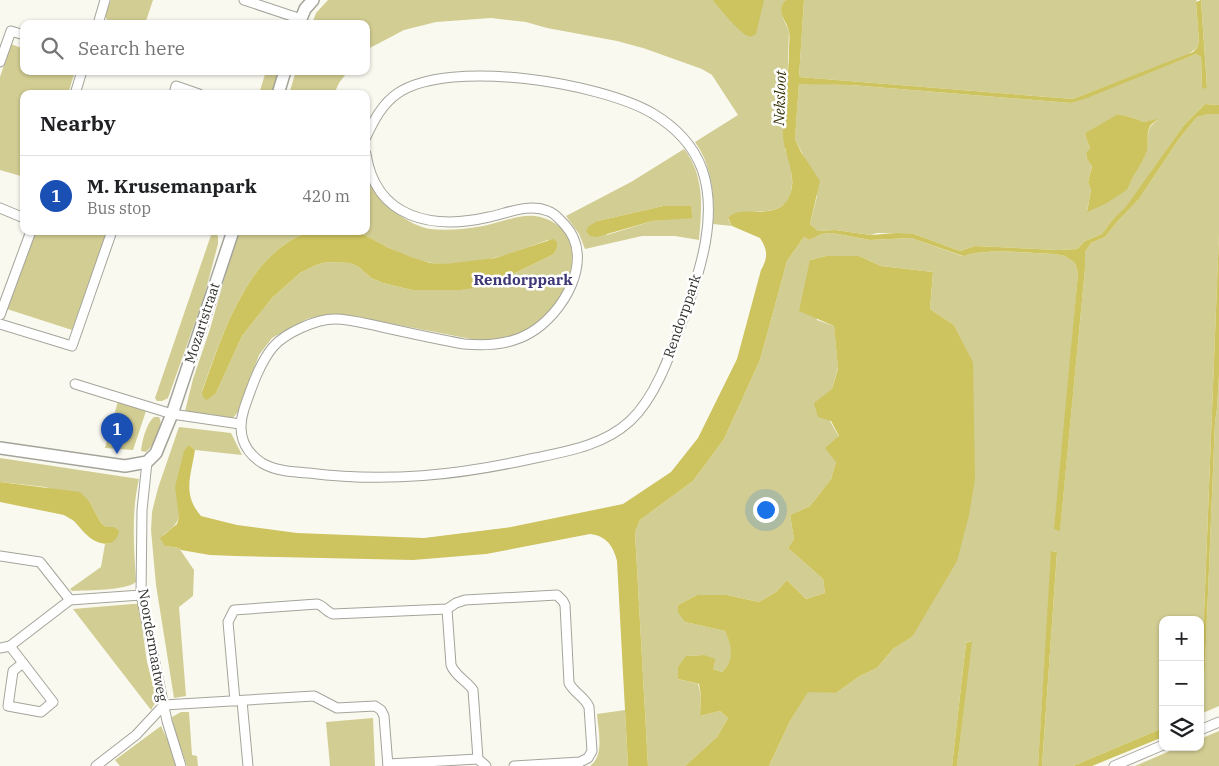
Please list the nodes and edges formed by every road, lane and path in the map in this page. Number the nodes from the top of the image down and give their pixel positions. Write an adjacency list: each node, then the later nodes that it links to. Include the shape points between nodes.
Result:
1 (105, 0): 4 (street)
2 (244, 0): 5 (street)
3 (313, 0): 6 (street)
4 (99, 20)
5 (297, 20)
6 (300, 20)
7 (20, 34): 8 (street, via 10,31)
8 (0, 62)
9 (81, 75): 11 (street)
10 (284, 75): 14 (street)
11 (76, 90)
12 (175, 90): 13 (street, via 176,86)
13 (188, 90)
14 (279, 90)
15 (370, 129): 26 (street, Rendorppark, via 387,102 400,92 442,78 469,75 497,76 611,96 654,114 673,128 689,144 703,172 708,202 706,236 699,268 669,355 642,407 608,438 580,448 487,468 402,478 324,475 282,469 262,463 247,449 242,442)
16 (370, 167): 26 (street, via 375,183 389,202 417,218 457,221 524,208 537,208 554,214 569,229 576,244 578,261 569,290 548,319 530,333 509,342 482,346 336,319 309,324 274,346 261,369)
17 (2, 209): 18 (street)
18 (20, 216)
19 (30, 235): 22 (street)
20 (111, 235): 23 (street, via 72,346)
21 (232, 235): 25 (street, Mozartstraat)
22 (0, 315)
23 (0, 324)
24 (74, 384): 25 (street)
25 (172, 414): 26 (street); 28 (street, Mozartstraat, via 156,453)
26 (240, 424)
27 (0, 448): 28 (street, via 125,466)
28 (147, 462): 30 (street, Noordermaatweg, via 142,510)
29 (0, 556): 31 (street, via 40,562)
30 (141, 595): 31 (street); 37 (street, Noordermaatweg)
31 (70, 600): 33 (street)
32 (447, 608): 36 (street, via 333,614 317,604 234,610 228,622); 41 (street, via 451,665 473,690); 47 (street, via 465,600 552,595 560,597 565,605 569,684 589,707 592,751 580,762)
33 (10, 646): 34 (street); 35 (street)
34 (0, 648)
35 (23, 663): 35 (street, via 53,702 41,712 8,706 13,671)
36 (239, 701): 37 (street); 42 (street, via 314,696 337,708 375,706 384,716); 45 (street)
37 (164, 705): 43 (street, via 136,735); 44 (street, Noordermaatweg)
38 (1219, 722): 39 (street)
39 (1204, 728)
40 (1159, 748): 48 (street)
41 (478, 759): 42 (street); 46 (street)
42 (388, 765)
43 (96, 766)
44 (181, 766)
45 (248, 766)
46 (486, 766)
47 (514, 766)
48 (1114, 766)

